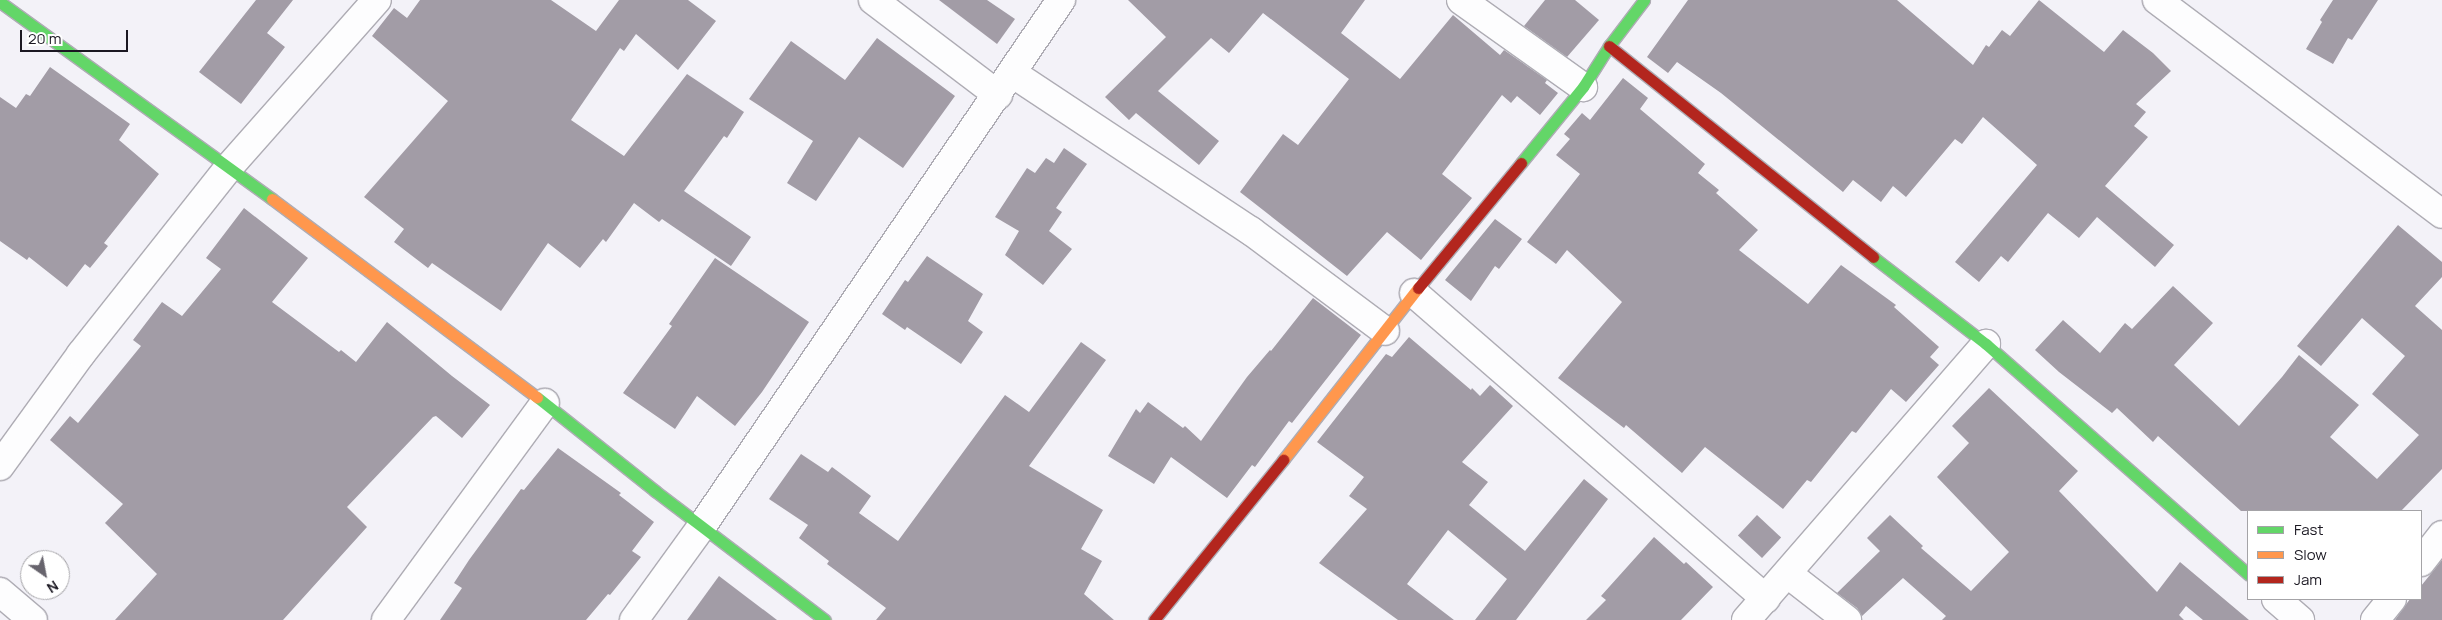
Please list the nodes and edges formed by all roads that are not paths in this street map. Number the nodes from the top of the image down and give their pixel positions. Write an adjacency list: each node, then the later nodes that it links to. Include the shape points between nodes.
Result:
1 (377, 0): 11 (street)
2 (873, 0): 9 (street)
3 (1061, 0): 9 (street)
4 (1461, 0): 10 (street)
5 (1644, 0): 8 (street)
6 (2157, 0): 12 (street)
7 (0, 2): 11 (street)
8 (1609, 46): 10 (street); 15 (street)
9 (1005, 84): 14 (street, via 1252,231); 18 (street)
10 (1583, 87): 13 (street)
11 (229, 167): 16 (street); 17 (street, via 81,354)
12 (2442, 214)
13 (1414, 294): 14 (street); 24 (street)
14 (1385, 331): 31 (street)
15 (1986, 344): 21 (street); 22 (street)
16 (544, 403): 18 (street); 28 (street)
17 (0, 466)
18 (702, 526): 29 (street); 30 (street)
19 (2442, 534): 20 (street)
20 (2422, 561)
21 (2247, 573)
22 (1788, 574): 24 (street); 33 (street)
23 (0, 592): 27 (street)
24 (1766, 599): 32 (street)
25 (2277, 600): 34 (street)
26 (2391, 600): 35 (street)
27 (33, 620)
28 (386, 620)
29 (634, 620)
30 (825, 620)
31 (1154, 620)
32 (1746, 620)
33 (1847, 620)
34 (2300, 620)
35 (2375, 620)

